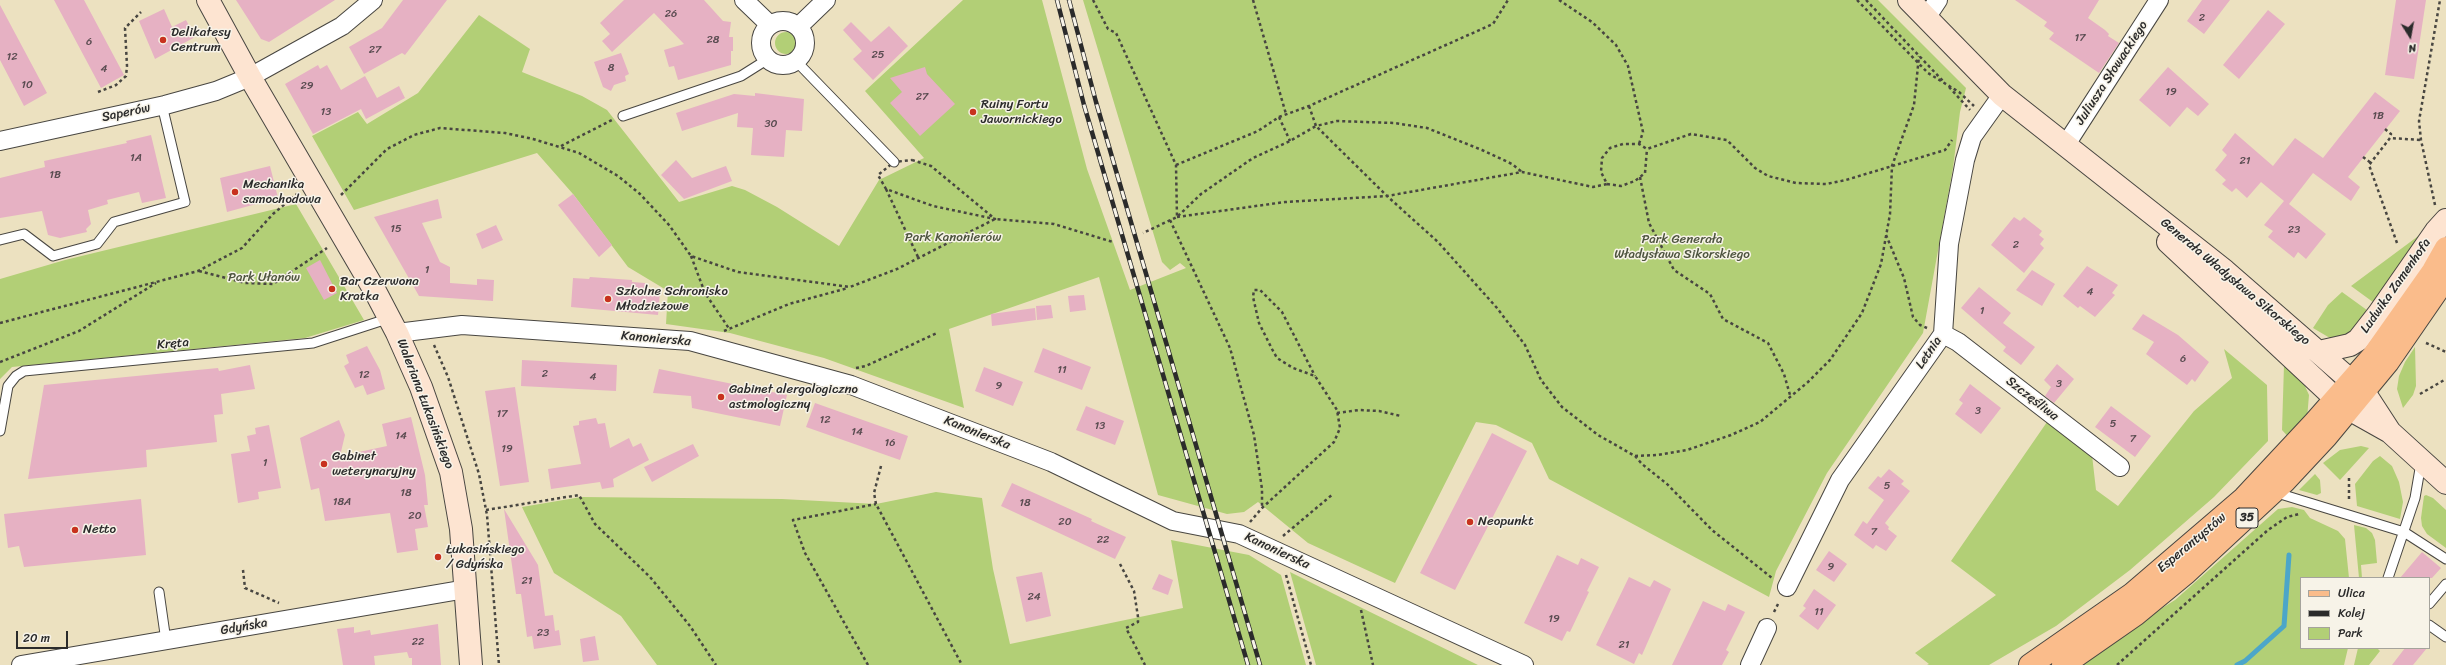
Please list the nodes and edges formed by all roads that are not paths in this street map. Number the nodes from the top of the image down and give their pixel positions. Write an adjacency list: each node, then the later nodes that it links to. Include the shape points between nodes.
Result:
1 (208, 0): 13 (street, Waleriana Łukasińskiego)
2 (373, 0): 13 (street, Saperów, via 342,26)
3 (744, 0): 9 (street)
4 (826, 0): 10 (street)
5 (1909, 0): 8 (street, Generała Władysława Sikorskiego)
6 (1938, 0): 8 (street)
7 (2158, 0): 18 (street, Juliusza Słowackiego)
8 (1926, 18): 14 (street, Generała Władysława Sikorskiego)
9 (770, 25): 10 (street, via 785,21); 11 (street, via 765,30 761,45)
10 (798, 27): 12 (street, via 805,41 802,55)
11 (768, 59): 12 (street, via 782,65); 16 (lane, via 741,76)
12 (796, 61): 19 (lane)
13 (250, 77): 15 (street, Saperów, via 216,91); 24 (street, Waleriana Łukasińskiego)
14 (2002, 95): 18 (street, Generała Władysława Sikorskiego); 25 (street, Letnia, via 1972,137 1964,160 1949,244)
15 (162, 105): 17 (street, Saperów); 21 (lane, via 185,202 114,222 97,244 53,256 24,234)
16 (623, 116)
17 (0, 141)
18 (2065, 146): 26 (street, Generała Władysława Sikorskiego, via 2225,270); 28 (street, Generała Władysława Sikorskiego)
19 (894, 162)
20 (2441, 214): 26 (street, Ludwika Zamenhofa, via 2436,231 2358,340 2350,345)
21 (0, 240)
22 (2446, 248): 27 (main road, Ludwika Zamenhofa / 35)
23 (2446, 278): 27 (main road, 35, via 2405,340)
24 (393, 325): 29 (lane, Kręta, via 313,343 24,371 8,386); 40 (street, Waleriana Łukasińskiego, via 421,387 451,472 461,529); 50 (street, Kanonierska, via 462,325 690,341 851,385 1051,462 1171,520 1239,534)
25 (1943, 334): 32 (street, Szczęśliwa, via 1958,342); 39 (street, Letnia, via 1840,480)
26 (2319, 352): 27 (street, Generała Władysława Sikorskiego)
27 (2358, 386): 28 (main road, 35); 30 (street, Generała Władysława Sikorskiego)
28 (2342, 404): 30 (street, Generała Władysława Sikorskiego); 34 (main road, Esperantystów / 35, via 2307,458); 52 (main road, Esperantystów / 35, via 2215,524 2132,594)
29 (0, 431)
30 (2390, 432): 31 (street, Generała Władysława Sikorskiego)
31 (2421, 459): 33 (street, Generała Władysława Sikorskiego); 35 (lane, via 2415,498)
32 (2120, 466)
33 (2446, 483)
34 (2274, 492): 35 (lane); 53 (main road, Esperantystów / 35, via 2186,574 2135,615)
35 (2404, 532): 36 (lane); 37 (lane)
36 (2446, 560)
37 (2388, 577)
38 (2446, 584): 42 (lane)
39 (1787, 587)
40 (466, 589): 46 (street, Gdyńska); 49 (street, Waleriana Łukasińskiego)
41 (159, 592): 46 (lane)
42 (2430, 603)
43 (2430, 626): 45 (lane)
44 (1767, 628): 51 (street)
45 (2446, 637)
46 (166, 641): 47 (street, Gdyńska)
47 (80, 660): 48 (street, Gdyńska)
48 (20, 665)
49 (471, 665)
50 (1524, 665)
51 (1750, 665)
52 (2030, 665)
53 (2063, 665)

